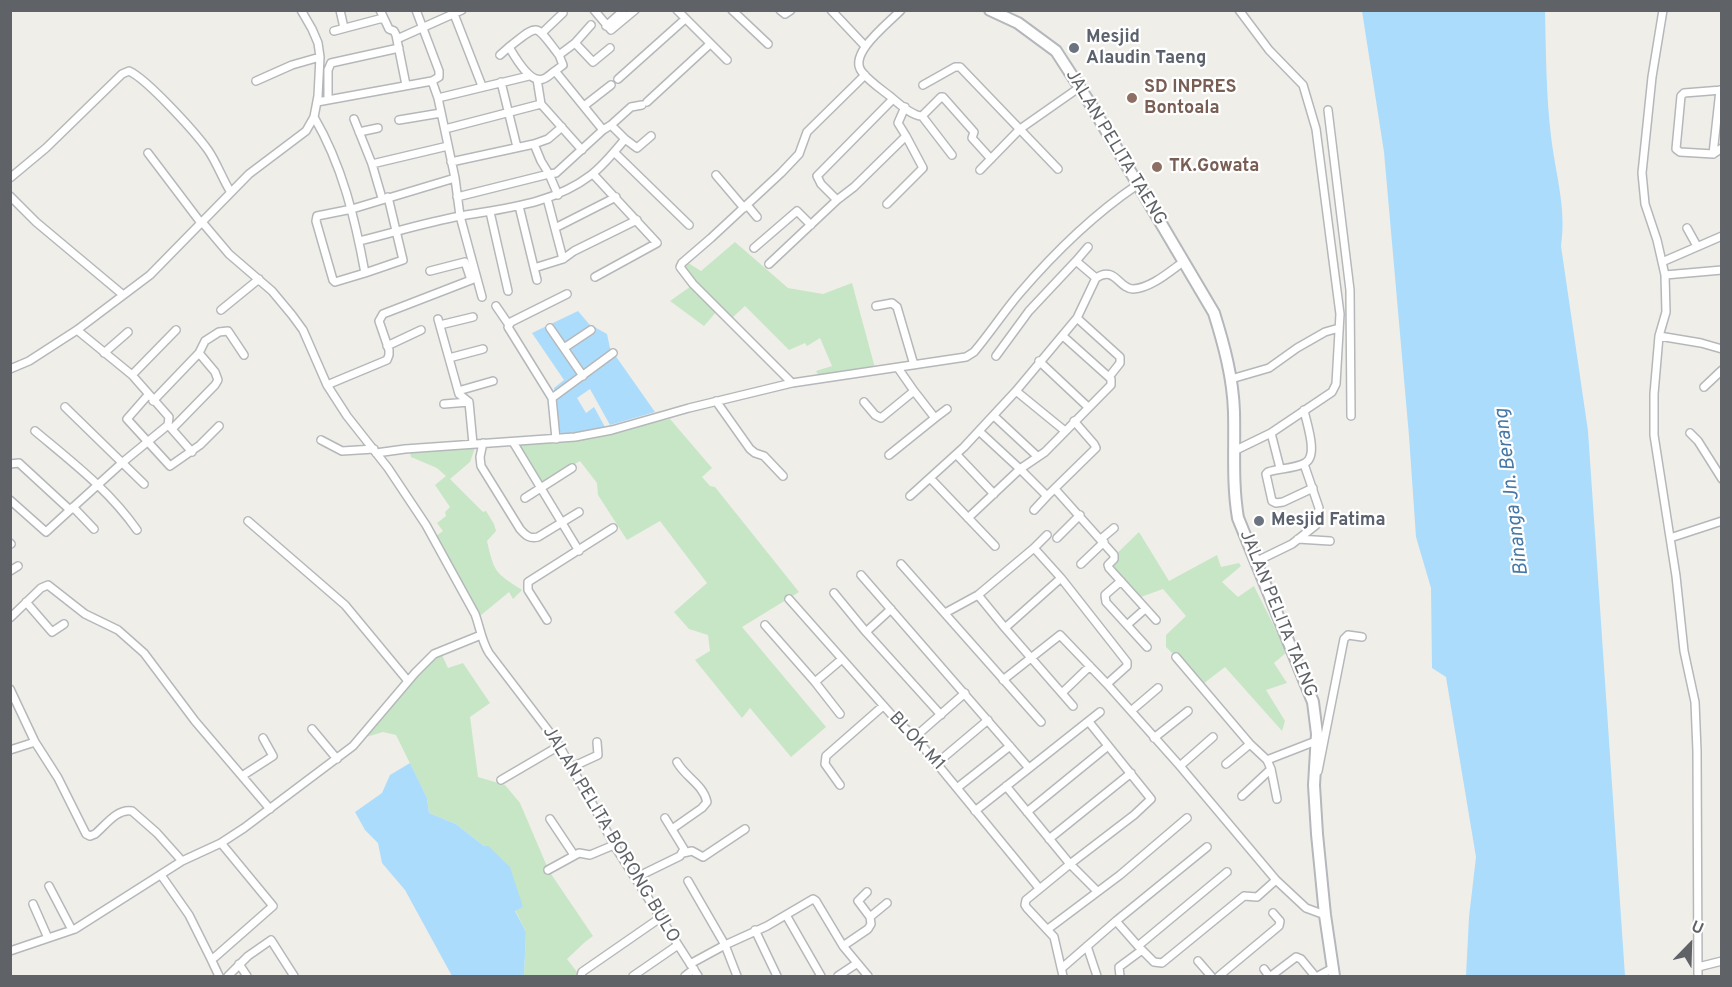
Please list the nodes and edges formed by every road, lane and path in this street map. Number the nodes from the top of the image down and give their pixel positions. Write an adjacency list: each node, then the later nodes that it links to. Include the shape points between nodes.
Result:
1 (301, 10): 36 (street, via 318,43)
2 (340, 10): 22 (street)
3 (416, 10): 23 (street)
4 (594, 10): 21 (street)
5 (624, 10): 21 (street)
6 (635, 10): 21 (street, via 614,29)
7 (677, 10): 19 (street)
8 (732, 10): 29 (street)
9 (780, 10): 10 (street, via 785,14)
10 (791, 10)
11 (831, 10): 30 (street)
12 (902, 10): 30 (street)
13 (1239, 10): 148 (street, via 1269,50 1303,85 1316,129)
14 (1664, 10): 126 (street, via 1641,173 1645,204)
15 (992, 11): 50 (street, JALAN PELITA TAENG, via 1041,38 1056,51)
16 (456, 12): 23 (street); 48 (street)
17 (563, 13): 25 (street)
18 (381, 14): 22 (street); 26 (street)
19 (684, 20): 28 (street); 42 (street)
20 (591, 25): 27 (street)
21 (606, 26)
22 (344, 28): 24 (street)
23 (424, 28): 26 (street); 44 (street, via 440,74)
24 (334, 31)
25 (542, 33): 31 (street, via 531,29); 35 (street)
26 (397, 39): 32 (street)
27 (575, 43): 33 (street, via 593,62); 35 (street)
28 (710, 44): 37 (street); 66 (street, via 644,103 631,107)
29 (768, 44)
30 (865, 46): 39 (street, via 858,63)
31 (509, 47): 34 (street); 40 (street)
32 (399, 48): 46 (street); 54 (street, via 331,63)
33 (610, 48)
34 (500, 55)
35 (559, 56): 38 (street, via 563,65)
36 (320, 57): 43 (street); 55 (street)
37 (727, 60)
38 (555, 71): 41 (street); 57 (street)
39 (865, 75): 53 (street); 106 (street, via 807,132 800,154)
40 (528, 76): 41 (street); 45 (street)
41 (537, 80): 56 (street)
42 (618, 80)
43 (256, 81)
44 (432, 81): 46 (street); 52 (street)
45 (501, 82): 48 (street); 60 (street)
46 (406, 85): 54 (street)
47 (611, 85): 57 (street)
48 (482, 86): 52 (street)
49 (923, 86): 70 (street, via 959,66)
50 (1080, 87): 70 (street); 95 (street, JALAN PELITA TAENG)
51 (1721, 90): 83 (street); 83 (street, via 1681,96 1676,148 1680,152)
52 (438, 98): 61 (street)
53 (893, 99): 58 (street); 103 (street, via 817,176)
54 (328, 100): 55 (street)
55 (317, 102): 63 (street)
56 (541, 104): 60 (street); 68 (street)
57 (584, 106): 71 (street)
58 (905, 107): 62 (street); 74 (street, via 898,123)
59 (1328, 110): 166 (street, via 1350,290)
60 (510, 112): 69 (street); 78 (street)
61 (441, 113): 65 (street); 69 (street)
62 (922, 116): 84 (street); 85 (street, via 944,97)
63 (314, 117): 96 (street, via 306,131); 107 (street, via 329,145)
64 (354, 119): 72 (street)
65 (399, 120)
66 (611, 125): 71 (street); 75 (street)
67 (378, 128): 72 (street)
68 (562, 128): 76 (street); 80 (street)
69 (445, 129): 77 (street)
70 (1020, 129): 85 (street); 88 (street)
71 (603, 130): 80 (street)
72 (359, 132): 87 (street)
73 (651, 136): 75 (street, via 637,148)
74 (906, 136): 103 (street); 104 (street, via 923,168)
75 (625, 139): 81 (street)
76 (534, 144): 78 (street); 90 (street)
77 (448, 146): 86 (street); 87 (street)
78 (517, 147): 86 (street)
79 (1722, 148): 83 (street)
80 (582, 150): 90 (street)
81 (614, 152): 91 (street); 113 (street)
82 (148, 153): 112 (street, JALAN PELITA BORONG BULO)
83 (1713, 154)
84 (952, 155)
85 (991, 159): 89 (street)
86 (451, 162): 94 (street)
87 (372, 164): 99 (street)
88 (1058, 169)
89 (980, 170)
90 (549, 174): 97 (street); 100 (street)
91 (592, 174): 97 (street); 101 (street)
92 (716, 175): 106 (street)
93 (10, 178): 96 (street, via 129,70 199,139)
94 (455, 178): 99 (street); 100 (street)
95 (1137, 185): 125 (street, JALAN PELITA TAENG); 168 (street, via 1051,258 974,352 966,357)
96 (230, 191): 112 (street)
97 (558, 195): 102 (street)
98 (10, 196): 138 (street)
99 (385, 197): 107 (street); 117 (street)
100 (457, 197): 109 (street)
101 (616, 197): 111 (street); 115 (street)
102 (547, 198): 105 (street); 115 (street)
103 (837, 200): 114 (street)
104 (887, 204)
105 (519, 206): 108 (street); 128 (street)
106 (746, 207): 110 (street); 178 (street, via 680,267)
107 (352, 209): 119 (street); 131 (street, via 319,215 316,221 333,280 340,282)
108 (490, 212): 109 (street); 137 (street)
109 (460, 216): 117 (street); 140 (street)
110 (757, 217)
111 (637, 220): 123 (street); 133 (street, via 657,243)
112 (202, 222): 135 (street, JALAN PELITA BORONG BULO, via 229,254); 138 (street, via 155,270)
113 (688, 225)
114 (811, 225): 122 (street, via 797,211); 127 (street)
115 (555, 228): 123 (street)
116 (1687, 228): 120 (street)
117 (396, 232): 119 (street); 131 (street, via 403,260)
118 (1722, 236): 120 (street)
119 (359, 242): 131 (street)
120 (1697, 246): 126 (street)
121 (1088, 247): 124 (street)
122 (754, 248)
123 (563, 259): 128 (street)
124 (1076, 261): 134 (street); 164 (street, via 1029,311)
125 (1183, 262): 134 (street, via 1155,281 1135,288 1109,274); 176 (street, JALAN PELITA TAENG, via 1214,313)
126 (1662, 262): 132 (street)
127 (769, 264)
128 (534, 268): 136 (street)
129 (1722, 270): 132 (street)
130 (430, 271): 156 (street, via 465,262 471,280 383,314 379,321)
131 (365, 273)
132 (1665, 275): 155 (street, via 1666,312)
133 (595, 277)
134 (1096, 278): 145 (street)
135 (259, 279): 143 (street); 179 (street, JALAN PELITA BORONG BULO, via 281,299 303,330)
136 (537, 280)
137 (508, 291)
138 (122, 294): 149 (street)
139 (567, 294): 146 (street)
140 (482, 297)
141 (496, 306): 146 (street)
142 (876, 306): 168 (street, via 892,303 897,307)
143 (221, 310)
144 (473, 317): 165 (street, via 439,322)
145 (1077, 318): 154 (street); 175 (street, via 1120,357)
146 (509, 325): 185 (street)
147 (550, 328): 157 (street)
148 (1339, 328): 174 (street); 176 (street, via 1296,348 1269,368)
149 (77, 330): 160 (street); 170 (street)
150 (176, 330): 172 (street)
151 (421, 330): 156 (street)
152 (591, 330): 157 (street)
153 (128, 332): 160 (street)
154 (1062, 336): 167 (street); 175 (street)
155 (1659, 336): 159 (street); 250 (street, via 1654,435)
156 (387, 346): 179 (street, via 387,360)
157 (564, 348): 173 (street)
158 (483, 349): 165 (street)
159 (1722, 349)
160 (104, 353): 172 (street)
161 (199, 353): 163 (street, via 211,336 226,330); 184 (street); 199 (street, via 218,380)
162 (613, 354): 173 (street)
163 (244, 355)
164 (996, 356)
165 (449, 358): 181 (street)
166 (1350, 360): 174 (street); 194 (street)
167 (1039, 362): 183 (street); 191 (street)
168 (914, 365): 169 (street)
169 (898, 368): 178 (street); 182 (street)
170 (10, 369)
171 (1722, 370): 180 (street)
172 (132, 375): 184 (street)
173 (583, 376): 185 (street)
174 (1337, 376): 193 (street, via 1332,392)
175 (1109, 377): 191 (street, via 1111,385)
176 (1231, 379): 212 (street, JALAN PELITA TAENG)
177 (493, 381): 181 (street)
178 (792, 383): 186 (street)
179 (327, 385): 211 (street, JALAN PELITA BORONG BULO)
180 (1704, 387)
181 (458, 391): 187 (street)
182 (914, 391): 188 (street, via 881,418); 196 (street)
183 (1016, 391): 195 (street); 201 (street)
184 (151, 398): 199 (street, via 169,417); 208 (street, via 127,419)
185 (552, 399): 205 (street)
186 (716, 401): 205 (street, via 612,430); 223 (street, via 750,449 765,457)
187 (469, 402): 189 (street); 210 (street)
188 (864, 402)
189 (444, 404)
190 (64, 407): 217 (street)
191 (1088, 407): 197 (street)
192 (947, 409): 196 (street)
193 (1304, 410): 203 (street); 219 (street, via 1312,448)
194 (1351, 416)
195 (994, 417): 202 (street); 216 (street)
196 (935, 418): 214 (street)
197 (1074, 421): 201 (street); 230 (street, via 1096,448)
198 (219, 426): 213 (street)
199 (170, 427): 208 (street); 213 (street)
200 (35, 430): 226 (street)
201 (1065, 431): 216 (street)
202 (980, 432): 215 (street); 222 (street)
203 (1271, 433): 212 (street); 221 (street)
204 (1690, 433): 225 (street)
205 (556, 439): 207 (street)
206 (321, 440): 211 (street, via 342,451)
207 (513, 442): 209 (street); 228 (street)
208 (148, 443): 213 (street, via 171,466); 217 (street)
209 (483, 443): 210 (street); 243 (street, via 481,466 520,530 534,538)
210 (473, 444): 211 (street)
211 (375, 451): 280 (street, JALAN PELITA BORONG BULO, via 426,525 475,614)
212 (1234, 451): 257 (street, JALAN PELITA TAENG, via 1234,499)
213 (192, 452)
214 (889, 455)
215 (957, 455): 224 (street); 231 (street)
216 (1037, 456): 222 (street)
217 (123, 462): 226 (street); 227 (street)
218 (10, 464): 236 (street, via 17,462 23,466)
219 (1304, 464): 221 (street); 229 (street)
220 (572, 468): 228 (street)
221 (1280, 468): 229 (street, via 1266,474 1274,502 1278,504)
222 (1020, 469): 231 (street); 233 (street)
223 (783, 476)
224 (930, 478): 232 (street); 240 (street)
225 (1722, 479)
226 (98, 484): 236 (street); 247 (street)
227 (144, 484)
228 (541, 487): 234 (street); 243 (street)
229 (1313, 488): 251 (street, via 1319,520)
230 (1055, 489): 233 (street); 239 (street)
231 (994, 495): 240 (street)
232 (910, 496)
233 (1047, 496): 237 (street)
234 (525, 498)
235 (10, 500): 236 (street, via 46,532)
236 (72, 508): 246 (street)
237 (1034, 510)
238 (579, 512): 243 (street)
239 (1080, 515): 249 (street); 252 (street)
240 (968, 518): 254 (street)
241 (248, 521): 288 (street, via 345,604)
242 (1722, 521): 250 (street)
243 (561, 522): 256 (street)
244 (613, 528): 256 (street)
245 (1114, 528): 252 (street)
246 (94, 529)
247 (137, 530)
248 (1047, 534): 255 (street)
249 (1057, 538)
250 (1670, 538): 384 (street, via 1684,651 1695,702)
251 (1298, 539): 253 (street); 257 (street)
252 (1103, 540): 259 (street); 264 (street, via 1114,555 1109,567)
253 (1330, 541)
254 (995, 546)
255 (1034, 548): 263 (street); 266 (street)
256 (579, 551): 273 (street, via 528,582 528,590)
257 (1255, 562): 310 (street, JALAN PELITA TAENG, via 1313,702)
258 (901, 564): 271 (street)
259 (1081, 564)
260 (18, 566): 261 (street)
261 (10, 571)
262 (861, 575): 269 (street)
263 (1061, 578): 278 (street); 290 (street, via 1127,662)
264 (1121, 581): 270 (street); 276 (street, via 1105,597)
265 (834, 593): 279 (street)
266 (978, 595): 271 (street); 278 (street)
267 (789, 599): 285 (street, BLOK M1)
268 (26, 602): 272 (street); 275 (street, via 52,632); 328 (street, via 48,585 85,614 118,630 152,662)
269 (891, 609): 279 (street); 293 (street)
270 (1145, 609): 274 (street); 276 (street)
271 (945, 613): 287 (street)
272 (11, 616)
273 (547, 620)
274 (1156, 620)
275 (64, 624)
276 (1127, 625): 282 (street)
277 (765, 626): 289 (street)
278 (1005, 628): 284 (street)
279 (866, 632): 301 (street)
280 (481, 636): 288 (street, via 434,654); 314 (street, JALAN PELITA BORONG BULO, via 489,653)
281 (1362, 637): 331 (street, via 1348,635 1344,639)
282 (1147, 647)
283 (1176, 657): 313 (street)
284 (1030, 658): 286 (street, via 1060,635); 287 (street); 294 (street)
285 (842, 659): 289 (street); 295 (street, BLOK M1)
286 (1090, 666): 290 (street); 294 (street)
287 (1003, 680): 303 (street)
288 (408, 681): 318 (street, via 353,746)
289 (815, 682): 300 (street)
290 (1107, 684): 297 (street)
291 (1158, 688): 297 (street)
292 (10, 689): 311 (street)
293 (965, 693): 301 (street); 302 (street)
294 (1062, 693): 296 (street)
295 (883, 706): 306 (street, BLOK M1); 330 (street, via 824,759)
296 (1073, 706)
297 (1131, 711): 309 (street)
298 (1188, 711): 309 (street)
299 (1100, 712): 304 (street)
300 (840, 714)
301 (940, 715): 306 (street)
302 (988, 720): 315 (street); 321 (street)
303 (1041, 722)
304 (1089, 722): 316 (street); 325 (street)
305 (312, 729): 318 (street)
306 (915, 737): 321 (street, BLOK M1)
307 (1213, 737): 323 (street)
308 (263, 738): 328 (street, via 273,756)
309 (1154, 738): 323 (street)
310 (1316, 741): 319 (street); 331 (street, JALAN PELITA TAENG)
311 (35, 742): 317 (street); 350 (street, via 86,834 95,834 118,813 132,811)
312 (597, 742): 324 (street, via 598,755)
313 (1250, 744): 319 (street); 322 (street)
314 (559, 746): 324 (street, JALAN PELITA BORONG BULO); 329 (street)
315 (1010, 746): 325 (street); 333 (street)
316 (1108, 746): 327 (street); 338 (street)
317 (10, 750)
318 (337, 759): 336 (street)
319 (1267, 760): 326 (street)
320 (677, 762): 342 (street, via 702,790 707,802)
321 (937, 763): 333 (street, BLOK M1)
322 (1226, 764)
323 (1180, 766): 356 (street)
324 (572, 767): 346 (street, JALAN PELITA BORONG BULO)
325 (1028, 767): 332 (street)
326 (1271, 769): 334 (street); 335 (street)
327 (1131, 773): 344 (street); 351 (street, via 1151,800)
328 (243, 776): 336 (street)
329 (501, 780)
330 (840, 785)
331 (1314, 785): 366 (street, JALAN PELITA TAENG)
332 (1006, 786): 337 (street); 338 (street)
333 (957, 788): 337 (street, BLOK M1)
334 (1242, 796)
335 (1277, 799)
336 (270, 809): 345 (street)
337 (975, 811): 359 (street, BLOK M1)
338 (1027, 812): 344 (street)
339 (665, 818): 342 (street)
340 (550, 819): 349 (street)
341 (1187, 819): 360 (street)
342 (672, 829): 348 (street)
343 (746, 829): 348 (street, via 703,857 692,851)
344 (1049, 839): 351 (street)
345 (220, 843): 350 (street); 379 (street, via 273,906)
346 (614, 845): 349 (street, via 593,854); 355 (street, JALAN PELITA BORONG BULO)
347 (1207, 847): 369 (street)
348 (683, 853): 355 (street)
349 (574, 855): 352 (street)
350 (182, 861): 354 (street)
351 (1070, 864): 359 (street); 360 (street)
352 (548, 870)
353 (1227, 872): 369 (street, via 1138,946)
354 (160, 875): 371 (street); 379 (street, via 189,915)
355 (634, 878): 368 (street, JALAN PELITA BORONG BULO)
356 (1276, 880): 366 (street, via 1306,908); 402 (street, via 1257,897 1244,896 1162,963 1154,962 1142,950 1119,967)
357 (688, 881): 375 (street)
358 (49, 886): 371 (street)
359 (1040, 888): 370 (street, via 1025,905)
360 (1097, 891): 370 (street)
361 (867, 892): 367 (street, via 858,901)
362 (888, 903): 367 (street)
363 (33, 904): 373 (street)
364 (1273, 913): 404 (street, via 1280,926)
365 (786, 915): 372 (street); 376 (street, via 815,900); 398 (street)
366 (1325, 915): 388 (street, JALAN PELITA TAENG)
367 (870, 917): 376 (street, via 869,927)
368 (660, 918): 374 (street, JALAN PELITA BORONG BULO); 393 (street)
369 (1116, 921): 377 (street)
370 (1048, 929): 387 (street, via 1056,942)
371 (72, 930): 373 (street)
372 (756, 930): 375 (street); 397 (street)
373 (48, 938): 378 (street)
374 (678, 945): 386 (street, JALAN PELITA BORONG BULO); 394 (street)
375 (725, 945): 386 (street); 396 (street)
376 (843, 946): 383 (street)
377 (1087, 946): 387 (street); 401 (street)
378 (10, 951)
379 (211, 959): 389 (street)
380 (1722, 961): 384 (street)
381 (1198, 962): 403 (street)
382 (239, 964): 390 (street); 391 (street); 392 (street, via 271,940)
383 (856, 964): 399 (street); 400 (street)
384 (1698, 967): 407 (street)
385 (1264, 969): 405 (street)
386 (694, 970): 395 (street)
387 (1062, 972)
388 (1334, 972): 406 (street)
389 (219, 976)
390 (228, 976)
391 (247, 976)
392 (294, 976)
393 (581, 976)
394 (633, 976)
395 (685, 976)
396 (737, 976)
397 (777, 976)
398 (821, 976)
399 (838, 976)
400 (868, 976)
401 (1097, 976)
402 (1120, 976)
403 (1211, 976)
404 (1219, 976)
405 (1270, 976): 406 (street, via 1296,957)
406 (1316, 976)
407 (1698, 976)

